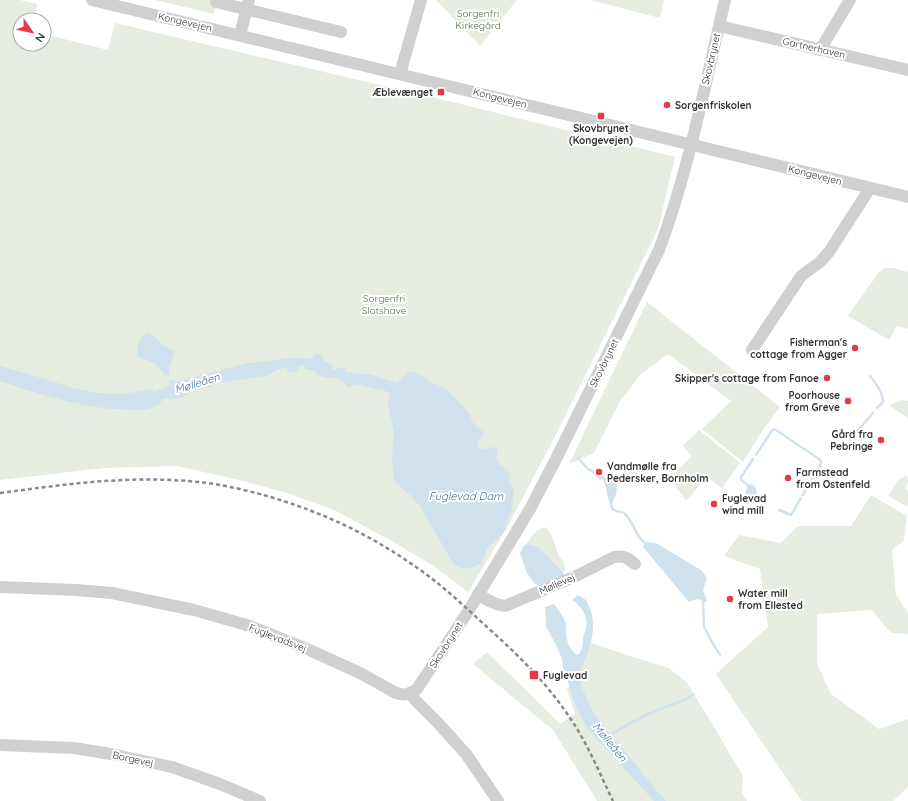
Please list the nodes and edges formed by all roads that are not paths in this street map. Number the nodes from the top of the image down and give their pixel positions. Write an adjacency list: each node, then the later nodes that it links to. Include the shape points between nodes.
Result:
1 (92, 0): 9 (street, Kongevejen)
2 (421, 0): 12 (street)
3 (725, 0): 7 (street, Skovbrynet)
4 (850, 0): 10 (street)
5 (216, 2): 6 (street)
6 (248, 5): 8 (street); 9 (street)
7 (719, 26): 10 (street, Gartnerhaven); 13 (street, Skovbrynet)
8 (341, 32)
9 (240, 35): 12 (street, Kongevejen)
10 (820, 50): 11 (street, Gartnerhaven)
11 (907, 68)
12 (400, 74): 13 (street, Kongevejen)
13 (691, 144): 14 (street, Kongevejen); 19 (street, Skovbrynet, via 657,254 541,488)
14 (870, 188): 15 (street, Kongevejen); 16 (street, via 830,252 801,276)
15 (908, 198)
16 (752, 350)
17 (635, 564): 19 (street, Møllevej, via 620,556 614,557 505,606 500,606)
18 (0, 587): 20 (street, Fuglevadsvej, via 112,593 194,610 250,626 360,673 396,693)
19 (478, 594): 20 (street, Skovbrynet, via 417,689)
20 (410, 693): 23 (street, via 466,754)
21 (0, 744): 22 (street, Borgevej, via 74,748 111,754 173,768)
22 (260, 801)
23 (498, 801)

